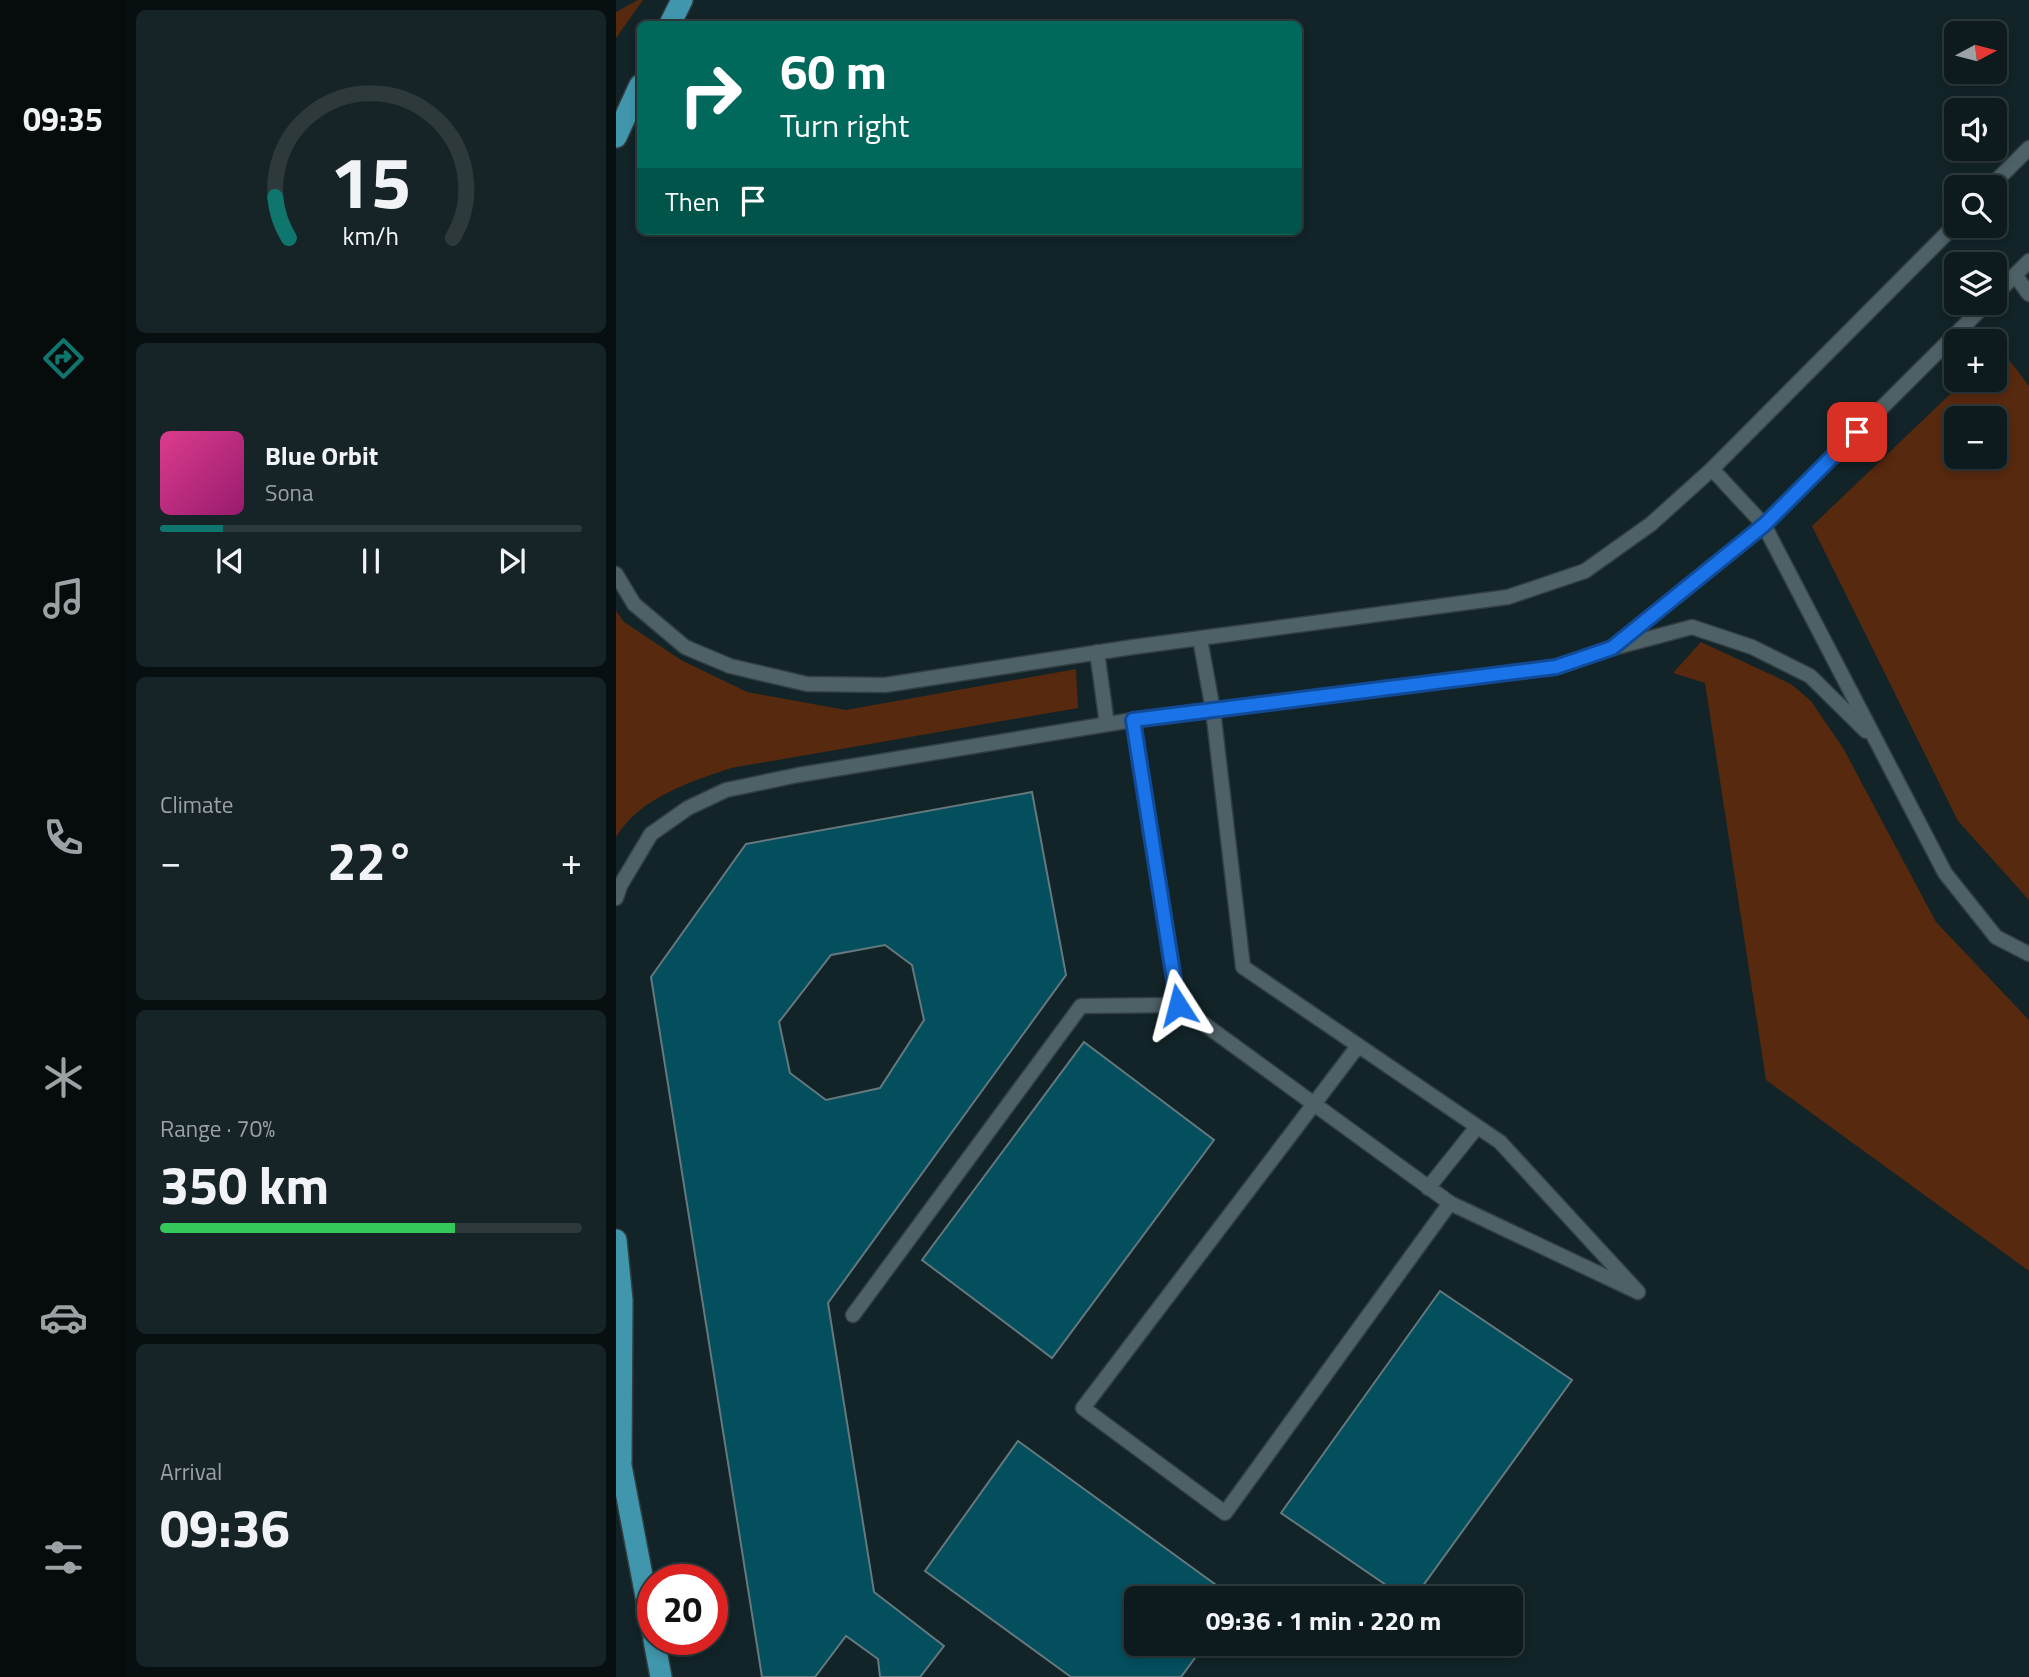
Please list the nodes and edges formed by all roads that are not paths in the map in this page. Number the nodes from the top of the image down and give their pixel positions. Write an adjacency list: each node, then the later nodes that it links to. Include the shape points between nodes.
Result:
1 (682, 0): 2 (highway)
2 (672, 21)
3 (637, 92): 4 (highway)
4 (616, 137)
5 (2029, 148): 6 (lane)
6 (2002, 175)
7 (1944, 236): 13 (lane)
8 (2029, 261): 9 (lane)
9 (2015, 275): 10 (lane); 11 (lane)
10 (2007, 283)
11 (2029, 295)
12 (1975, 315): 14 (lane)
13 (1712, 469): 14 (lane); 16 (lane, via 1651,524 1585,571 1508,597)
14 (1764, 525): 17 (lane); 22 (lane)
15 (616, 574): 18 (lane, via 634,604 684,647 730,666 807,684 885,685)
16 (1200, 639): 18 (lane); 19 (lane)
17 (1612, 648): 19 (lane, via 1556,667); 22 (lane, via 1692,627 1752,647 1810,676)
18 (1097, 652): 21 (lane)
19 (1213, 710): 20 (lane); 26 (lane, via 1243,967)
20 (1133, 720): 21 (lane); 25 (lane)
21 (1107, 724): 23 (lane, via 726,790 688,808 651,834)
22 (1874, 739): 24 (lane, via 1945,873 1996,937)
23 (616, 898)
24 (2029, 954)
25 (1178, 1005): 27 (lane); 32 (lane, via 1081,1006)
26 (1359, 1046): 27 (lane); 28 (lane)
27 (1313, 1104): 29 (lane); 30 (lane, via 1083,1408 1225,1513)
28 (1478, 1127): 29 (lane); 30 (lane, via 1500,1142 1637,1292)
29 (1428, 1188): 30 (lane)
30 (1450, 1203)
31 (616, 1240): 34 (highway, via 622,1300)
32 (853, 1315)
33 (616, 1439): 34 (highway)
34 (621, 1462): 35 (highway)
35 (640, 1564)
36 (657, 1655): 37 (highway)
37 (661, 1677)

